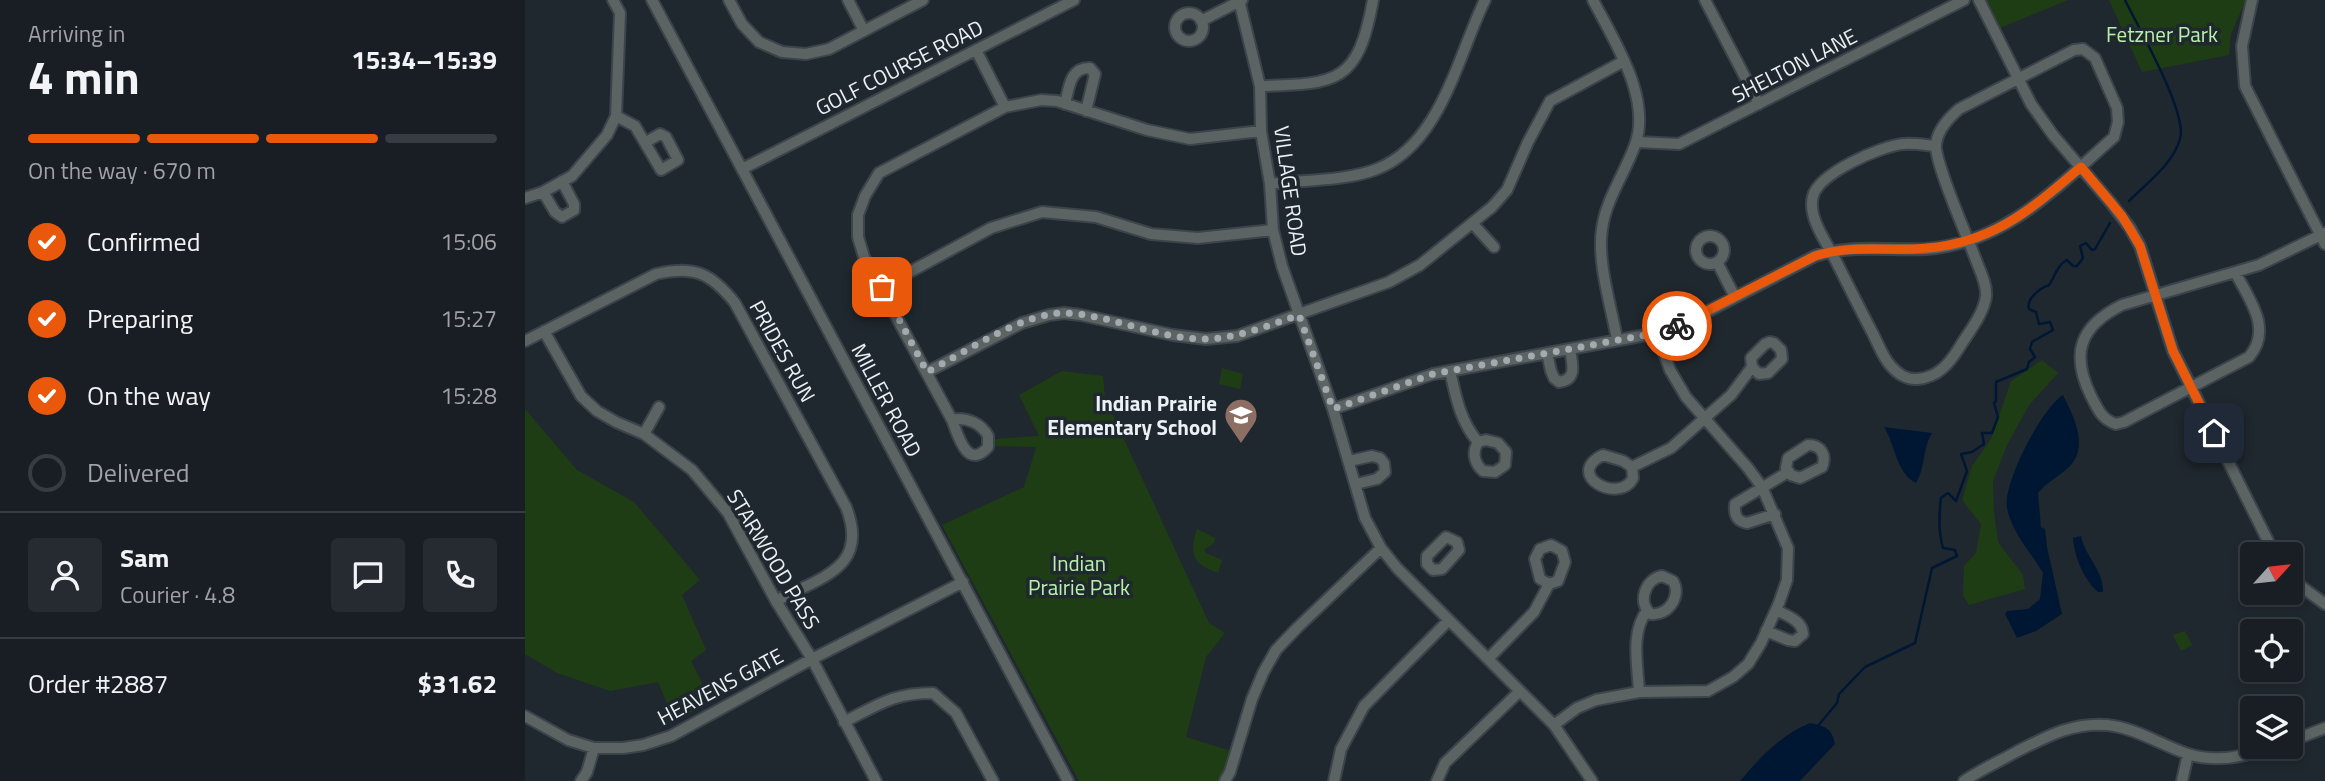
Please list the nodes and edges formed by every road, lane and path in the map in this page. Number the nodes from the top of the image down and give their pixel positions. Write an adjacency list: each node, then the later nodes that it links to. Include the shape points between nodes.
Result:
1 (613, 0): 27 (street, via 619,13)
2 (652, 0): 33 (street, MILLER ROAD)
3 (729, 0): 18 (street, via 759,42)
4 (848, 0): 16 (street)
5 (923, 0): 16 (street)
6 (1074, 0): 17 (street, GOLF COURSE ROAD)
7 (1240, 0): 15 (street, VILLAGE ROAD); 22 (street, VILLAGE ROAD)
8 (1373, 0): 22 (street, via 1358,56 1337,77 1310,85)
9 (1485, 0): 35 (street, via 1427,128 1399,158 1358,174)
10 (1593, 0): 19 (street)
11 (1705, 0): 24 (street)
12 (1964, 0): 24 (street, SHELTON LANE)
13 (1979, 0): 21 (street)
14 (2252, 0): 40 (street, via 2242,46 2245,86)
15 (1201, 21)
16 (864, 31): 18 (street, via 829,50)
17 (977, 50): 25 (street); 33 (street, GOLF COURSE ROAD)
18 (782, 52): 20 (street)
19 (1624, 61): 30 (street, via 1636,88); 38 (street, via 1550,101 1507,190)
20 (776, 64)
21 (2018, 78): 31 (street, via 1959,109 1947,120); 32 (street, via 2031,104); 32 (street, via 2074,50 2083,49 2095,58 2117,108 2118,122 2114,137)
22 (1261, 86): 28 (street, VILLAGE ROAD)
23 (1065, 104): 25 (street, via 1041,100); 26 (street); 26 (street, via 1074,73 1090,68 1095,74)
24 (1759, 104): 30 (street, SHELTON LANE, via 1679,144)
25 (1005, 107): 46 (street, via 879,173 858,215 858,237)
26 (1086, 111): 28 (street, via 1190,139)
27 (616, 116): 29 (street, via 635,126); 34 (street, via 591,156)
28 (1261, 131): 35 (street, VILLAGE ROAD)
29 (646, 142)
30 (1637, 142): 52 (street, via 1602,227 1601,250)
31 (1935, 146): 41 (street); 43 (street, via 1906,143 1883,148 1825,178 1812,197 1812,214)
32 (2081, 167): 41 (street, via 2011,223); 47 (street, via 2130,228)
33 (742, 169): 75 (street, MILLER ROAD)
34 (562, 181): 36 (street); 36 (street, via 574,204 569,214 562,217 555,212)
35 (1271, 184): 39 (street, VILLAGE ROAD)
36 (543, 192): 37 (street)
37 (525, 198)
38 (1473, 224): 42 (street); 49 (street, via 1398,277)
39 (1273, 230): 46 (street, via 1198,238 1151,234 1096,217 1042,212 991,228); 49 (street, VILLAGE ROAD)
40 (2324, 238): 45 (street)
41 (1969, 242): 43 (street, via 1926,249); 43 (street, via 1986,296 1980,313 1949,364 1920,379 1907,378 1888,363)
42 (1494, 247)
43 (1831, 251): 48 (street)
44 (1717, 262): 48 (street)
45 (2235, 272): 47 (street); 59 (street, via 2257,317 2260,341 2243,361)
46 (882, 287): 58 (street)
47 (2156, 295): 59 (street, via 2173,351); 59 (street, via 2108,312 2093,325 2080,350 2082,377 2102,417 2116,424)
48 (1735, 297): 51 (street)
49 (1299, 315): 58 (street, via 1237,336 1206,339 1081,315 1049,315 1022,323); 61 (street, VILLAGE ROAD)
50 (544, 331): 53 (street, PRIDES RUN); 64 (street, STARWOOD PASS, via 581,396 597,411); 79 (street, PRIDES RUN, via 656,274 699,271 723,288 852,525 853,545 845,562)
51 (1657, 333): 52 (street); 62 (street, via 1670,370)
52 (1617, 339): 54 (street)
53 (525, 341)
54 (1570, 349): 55 (street); 55 (street, via 1573,372 1565,382 1554,378)
55 (1547, 353): 57 (street)
56 (1752, 367): 62 (street)
57 (1450, 370): 61 (street); 65 (street, via 1459,410)
58 (927, 372): 63 (street)
59 (2191, 388): 72 (street)
60 (659, 407): 64 (street)
61 (1333, 409): 66 (street, VILLAGE ROAD)
62 (1704, 418): 67 (street, via 1671,448); 70 (street)
63 (952, 420)
64 (644, 434): 79 (street, STARWOOD PASS, via 692,470 729,513)
65 (1478, 442)
66 (1349, 461): 69 (street, VILLAGE ROAD); 69 (street, via 1372,456 1380,458 1385,468 1377,479)
67 (1632, 467)
68 (1788, 472): 70 (street)
69 (1356, 484): 73 (street, VILLAGE ROAD)
70 (1762, 487): 71 (street); 71 (street, via 1735,504 1737,518 1747,523)
71 (1775, 514): 81 (street, via 1789,563)
72 (2268, 542)
73 (1381, 548): 76 (street, VILLAGE ROAD); 101 (street, via 1276,650 1256,690)
74 (1430, 567): 76 (street)
75 (963, 582): 85 (street, HEAVENS GATE); 100 (street, MILLER ROAD)
76 (1412, 583): 83 (street, VILLAGE ROAD)
77 (1549, 584): 86 (street, via 1534,612)
78 (2303, 588): 80 (street)
79 (776, 601): 85 (street, STARWOOD PASS)
80 (2325, 604)
81 (1776, 610): 84 (street); 84 (street, via 1797,622 1803,634 1795,641)
82 (1647, 611): 88 (street, via 1637,636)
83 (1449, 620): 86 (street, VILLAGE ROAD); 102 (street, via 1364,706 1341,749)
84 (1766, 631): 88 (street, via 1748,664 1708,691)
85 (812, 659): 90 (street, STARWOOD PASS); 94 (street, HEAVENS GATE, via 671,736 623,748)
86 (1488, 659): 87 (street, VILLAGE ROAD)
87 (1520, 691): 91 (street, VILLAGE ROAD); 103 (street, via 1445,763)
88 (1639, 692): 91 (street, via 1586,703)
89 (525, 716): 94 (street, HEAVENS GATE, via 568,740)
90 (844, 722): 98 (street, STARWOOD PASS); 99 (street, via 907,693 933,693 956,713)
91 (1554, 725): 104 (street, VILLAGE ROAD)
92 (2325, 729): 93 (street)
93 (2303, 737)
94 (594, 748): 97 (street)
95 (2188, 754): 96 (street); 105 (street, via 2111,725 2085,724 2041,738); 106 (street)
96 (2240, 756)
97 (581, 781)
98 (876, 781)
99 (993, 781)
100 (1068, 781)
101 (1224, 781)
102 (1334, 781)
103 (1437, 781)
104 (1592, 781)
105 (1964, 781)
106 (2182, 781)

